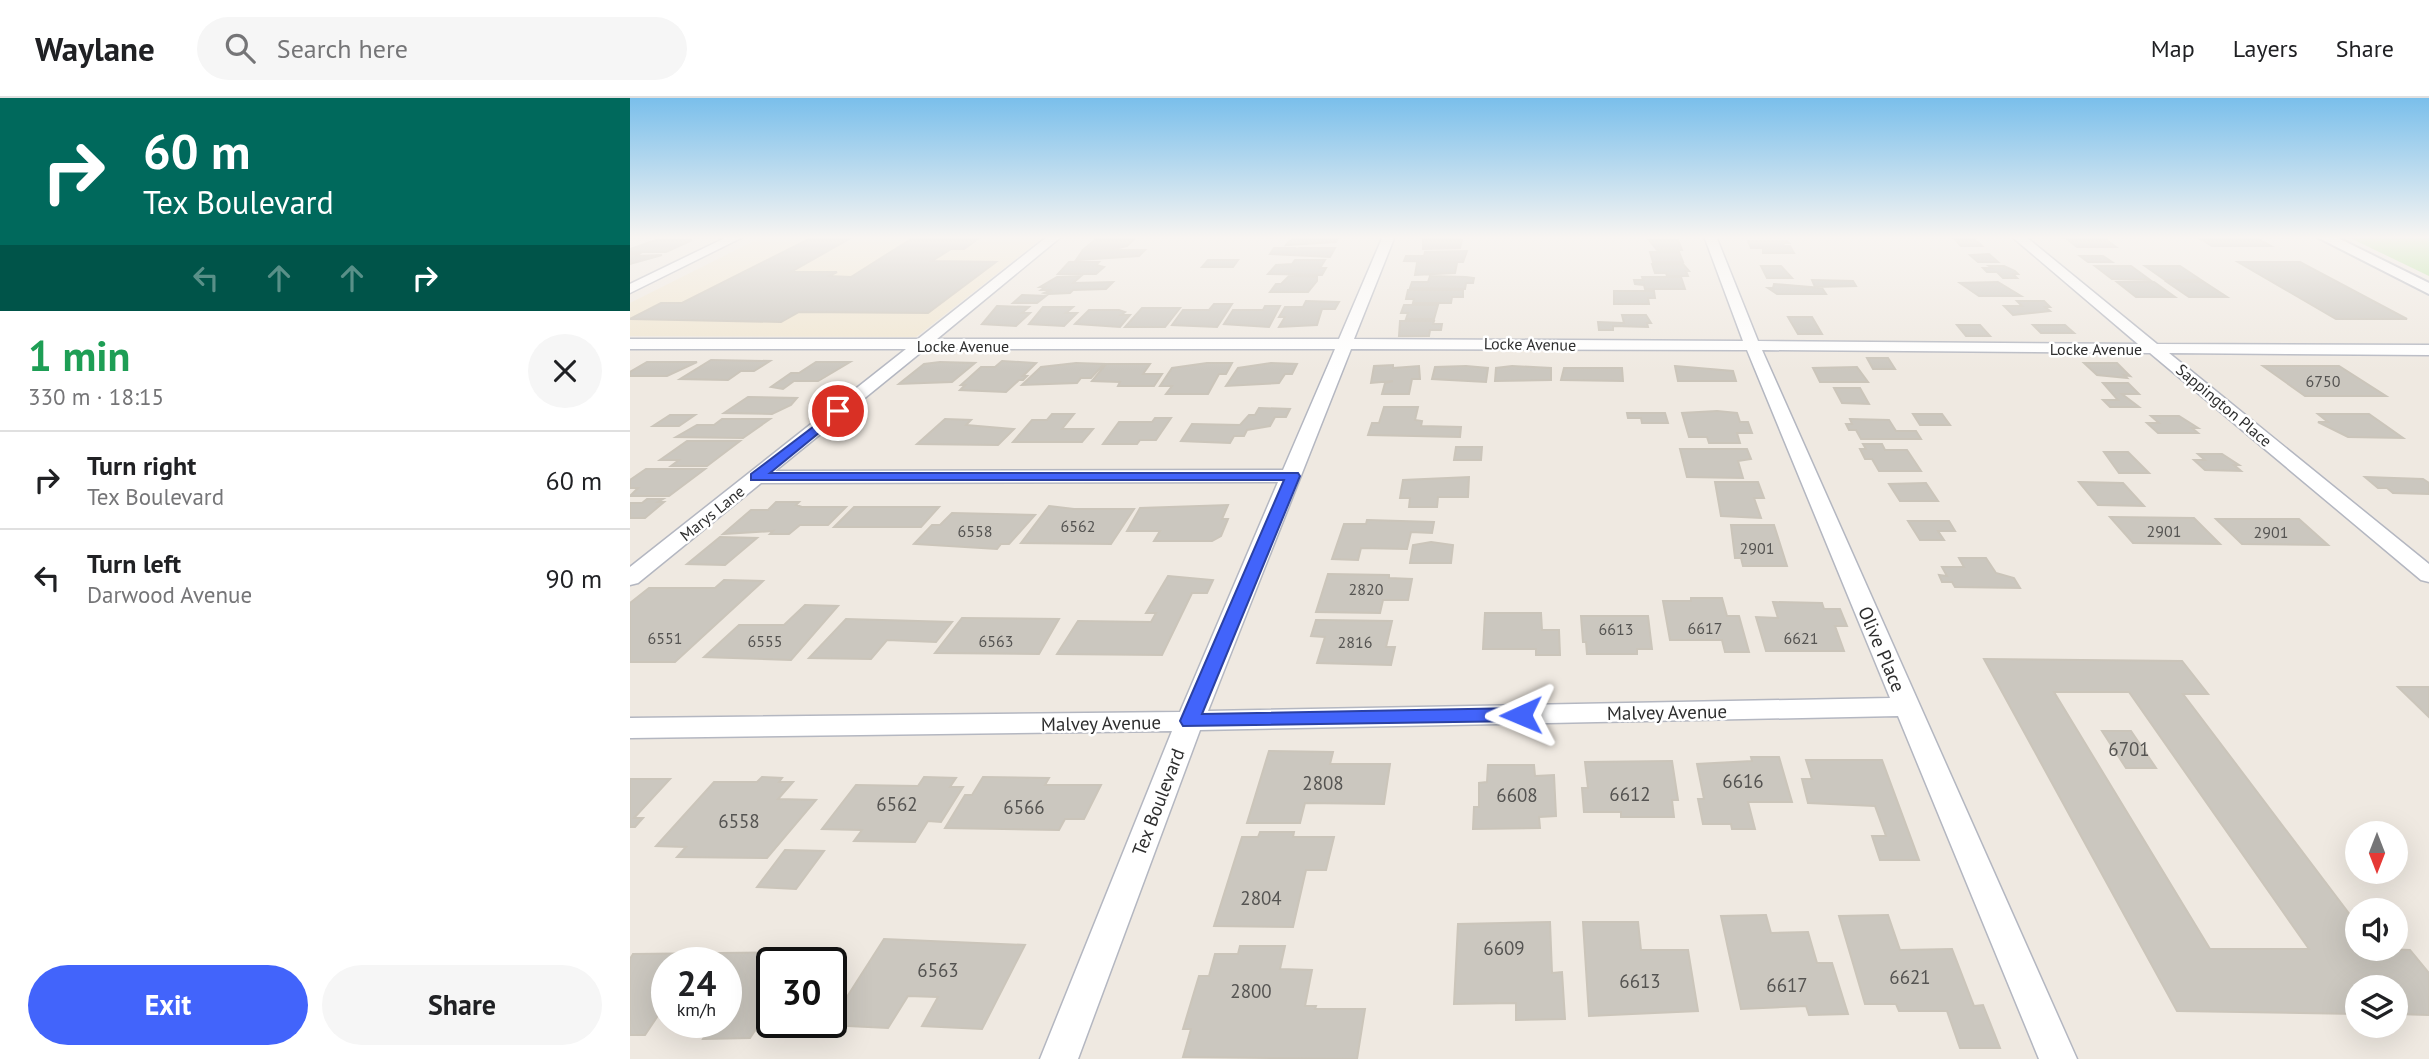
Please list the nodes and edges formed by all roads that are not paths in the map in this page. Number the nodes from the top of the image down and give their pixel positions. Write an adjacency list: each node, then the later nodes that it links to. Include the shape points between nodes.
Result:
1 (647, 281): 7 (street)
2 (1000, 281): 11 (street, Marys Lane)
3 (1371, 281): 10 (street, Tex Boulevard)
4 (1727, 281): 12 (street, Olive Place)
5 (2072, 281): 13 (street, Sappington Place)
6 (2413, 281): 8 (street)
7 (630, 289)
8 (2429, 289)
9 (630, 344): 11 (street, Locke Avenue)
10 (1345, 344): 11 (street, Locke Avenue); 12 (street, Locke Avenue); 15 (street, Tex Boulevard)
11 (919, 346): 16 (street, Marys Lane)
12 (1753, 347): 13 (street, Locke Avenue); 19 (street, Olive Place)
13 (2156, 349): 14 (street, Locke Avenue); 17 (street, Sappington Place)
14 (2429, 350)
15 (1293, 476): 16 (street); 20 (street, Tex Boulevard)
16 (756, 477): 18 (street, Marys Lane)
17 (2429, 576)
18 (630, 578)
19 (1907, 707): 20 (street, Malvey Avenue); 23 (street, Olive Place)
20 (1190, 721): 21 (street, Malvey Avenue); 22 (street, Tex Boulevard)
21 (630, 728)
22 (1059, 1059)
23 (2059, 1059)

